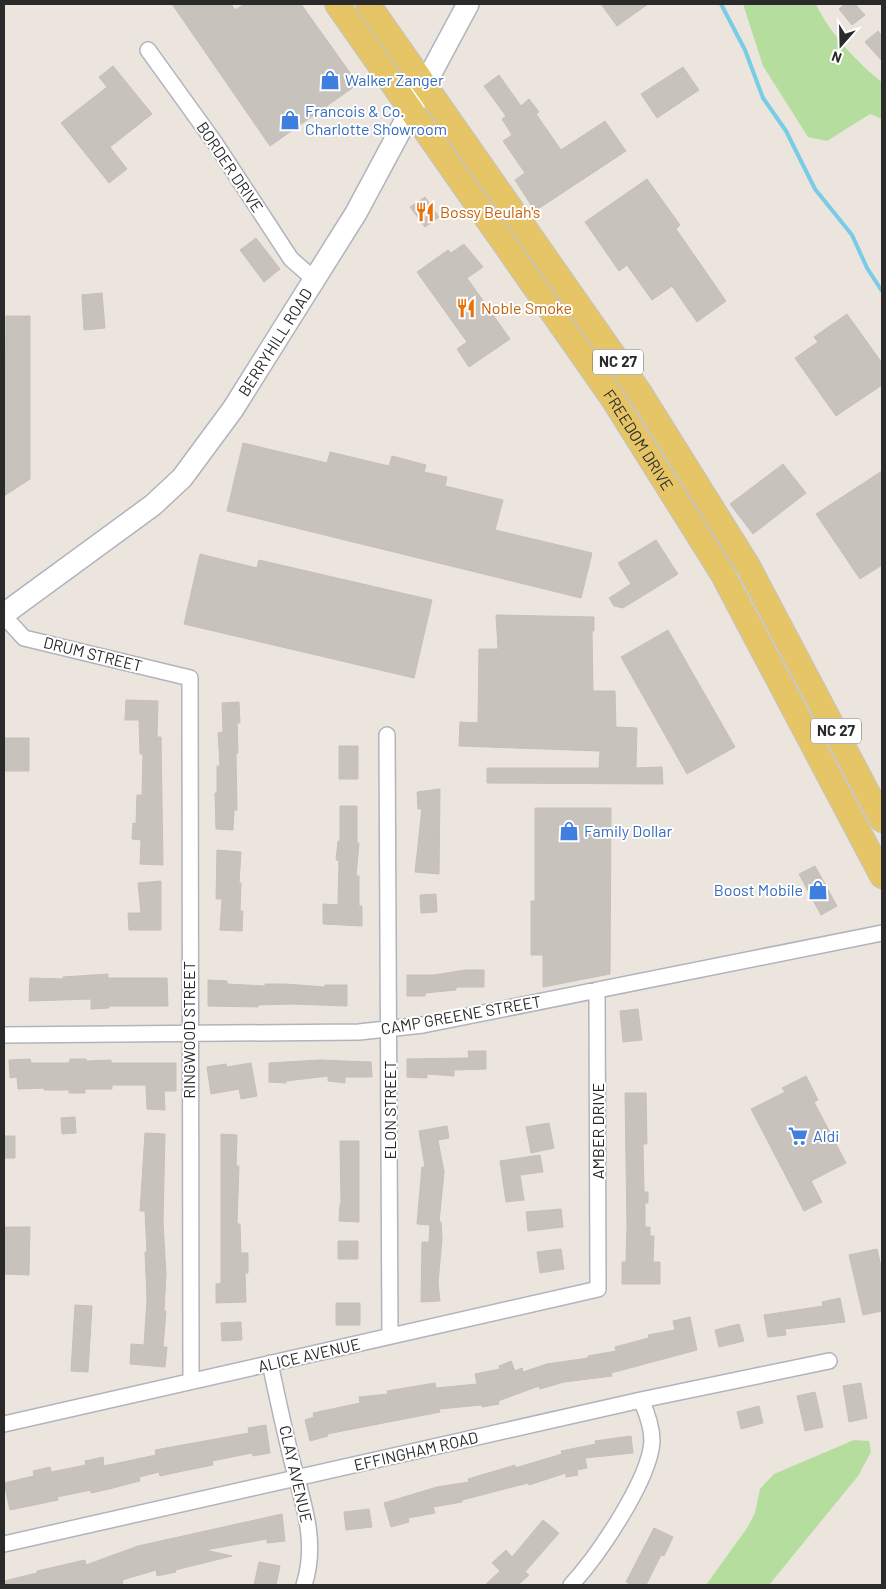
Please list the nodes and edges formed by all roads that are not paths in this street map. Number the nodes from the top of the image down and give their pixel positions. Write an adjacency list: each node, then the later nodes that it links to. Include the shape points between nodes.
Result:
1 (337, 4): 6 (main road, FREEDOM DRIVE / NC 27)
2 (368, 4): 5 (main road, FREEDOM DRIVE / NC 27)
3 (468, 4): 5 (street, BERRYHILL ROAD)
4 (148, 50): 7 (street, BORDER DRIVE, via 216,142 291,259)
5 (426, 84): 6 (street, BERRYHILL ROAD); 11 (main road, FREEDOM DRIVE / NC 27, via 633,384 748,566)
6 (412, 110): 7 (street, BERRYHILL ROAD); 12 (main road, FREEDOM DRIVE / NC 27, via 613,399 717,565)
7 (315, 280): 8 (street, BERRYHILL ROAD, via 232,409 182,478 153,505)
8 (4, 615): 9 (street, DRUM STREET, via 24,638)
9 (190, 678): 16 (street, RINGWOOD STREET)
10 (387, 735): 15 (street, ELON STREET)
11 (882, 820)
12 (882, 876)
13 (882, 933): 14 (street, CAMP GREENE STREET)
14 (597, 990): 15 (street, CAMP GREENE STREET); 18 (street, AMBER DRIVE)
15 (390, 1029): 16 (street, CAMP GREENE STREET); 19 (street, ELON STREET)
16 (189, 1034): 17 (street, CAMP GREENE STREET); 22 (street, RINGWOOD STREET)
17 (4, 1036)
18 (598, 1272): 19 (street, ALICE AVENUE, via 598,1289)
19 (390, 1336): 21 (street, ALICE AVENUE)
20 (829, 1362): 23 (street, EFFINGHAM ROAD)
21 (270, 1364): 22 (street, ALICE AVENUE); 25 (street, CLAY AVENUE)
22 (191, 1381): 24 (street, ALICE AVENUE)
23 (642, 1400): 25 (street, EFFINGHAM ROAD); 28 (street, via 650,1420 652,1440 639,1482 611,1533)
24 (4, 1424)
25 (298, 1478): 26 (street, EFFINGHAM ROAD); 27 (street, CLAY AVENUE, via 310,1537 310,1561)
26 (4, 1544)
27 (304, 1585)
28 (571, 1585)

